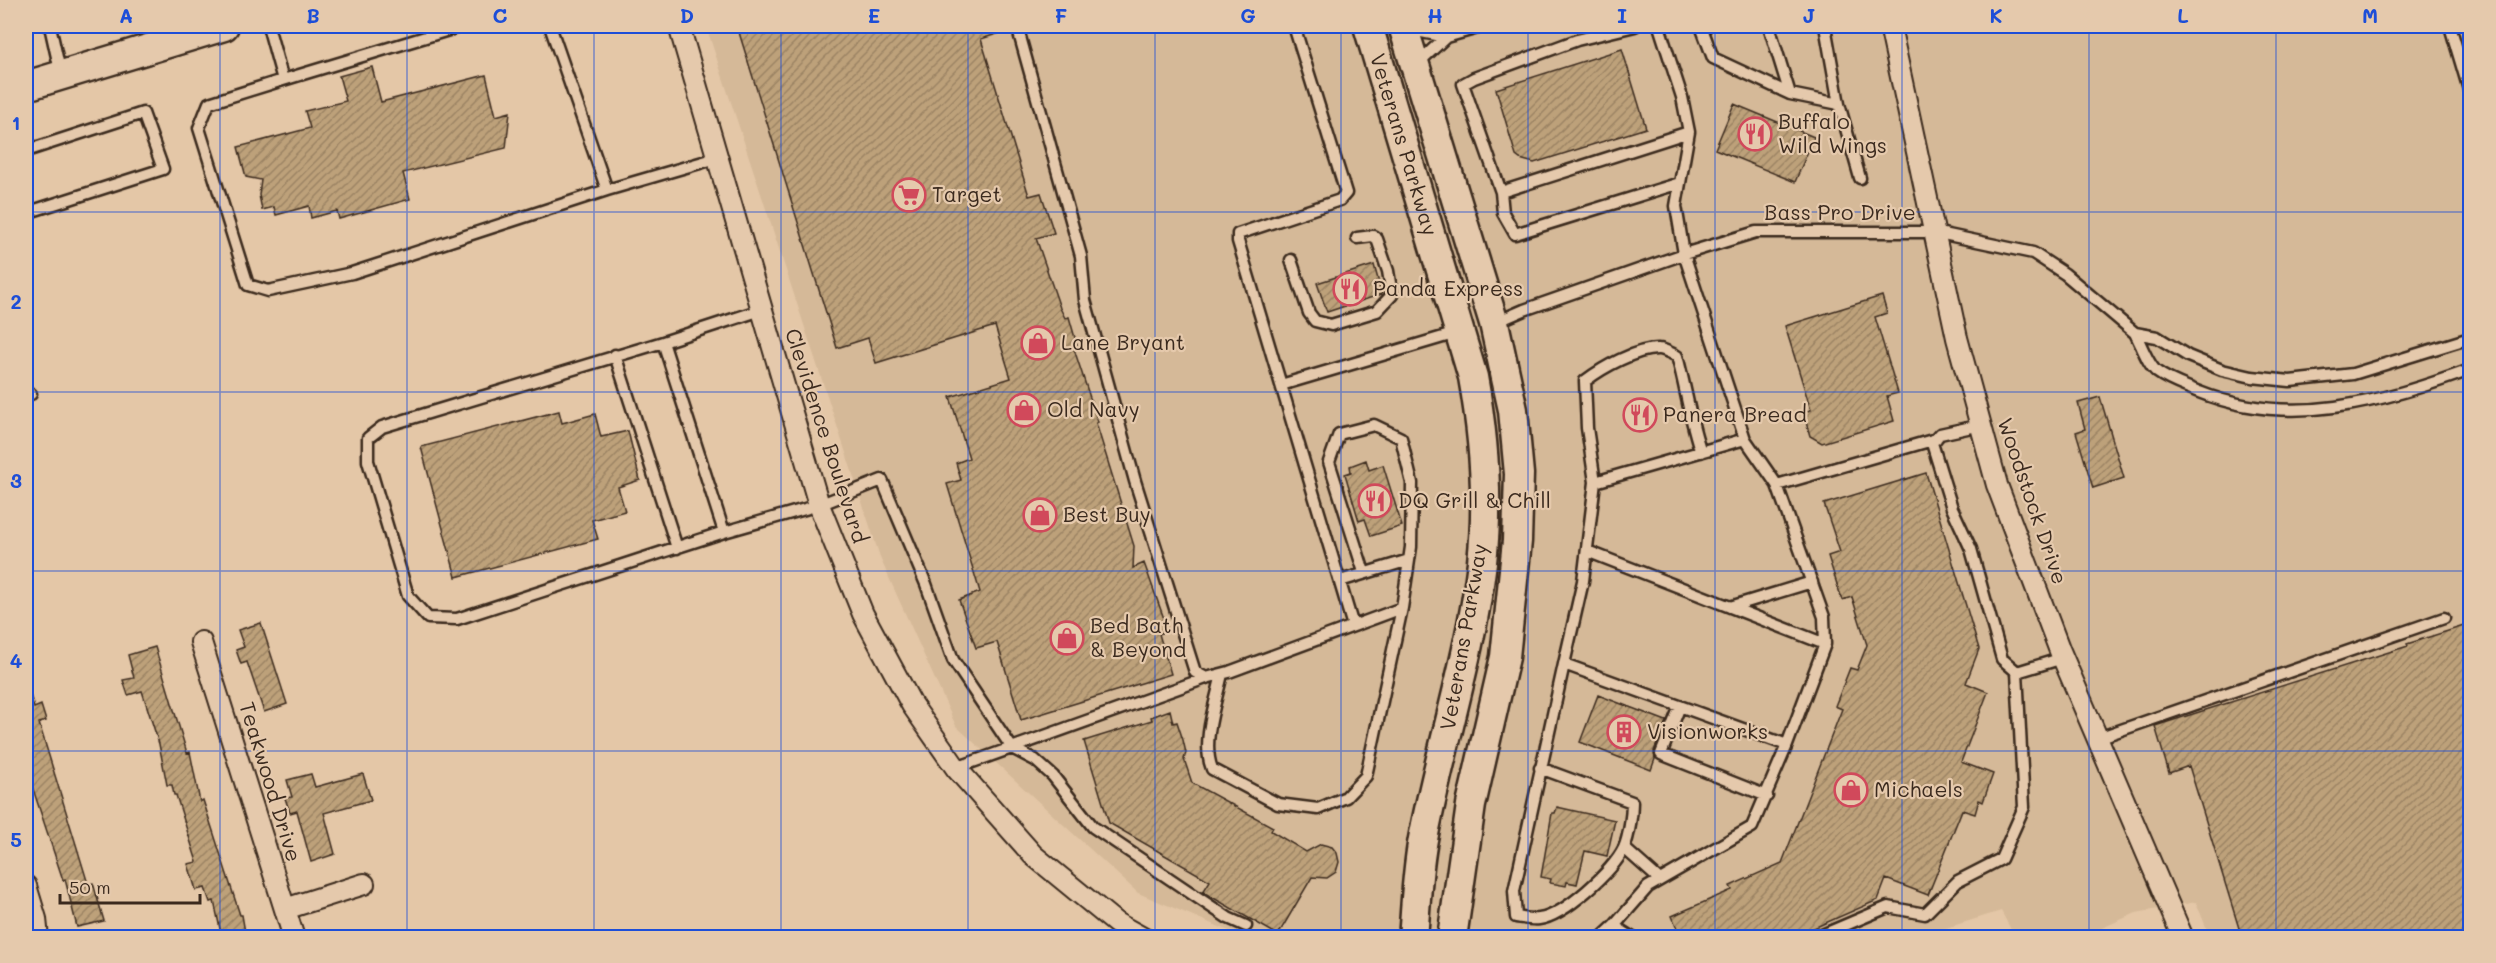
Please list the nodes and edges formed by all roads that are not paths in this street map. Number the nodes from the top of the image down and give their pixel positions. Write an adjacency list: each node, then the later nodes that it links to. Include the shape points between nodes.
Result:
1 (50, 26): 22 (lane)
2 (224, 26): 19 (main road)
3 (268, 26): 23 (lane)
4 (462, 26): 23 (lane)
5 (550, 26): 33 (lane)
6 (679, 26): 30 (street, Clevidence Boulevard)
7 (1017, 26): 73 (lane, via 1081,256 1084,300 1135,481 1195,672)
8 (1294, 26): 48 (lane, via 1346,193 1340,200 1238,234)
9 (1368, 26): 42 (main road, Veterans Parkway)
10 (1485, 26): 20 (lane)
11 (1635, 26): 34 (lane, via 1577,40 1463,84)
12 (1659, 26): 28 (lane)
13 (1701, 26): 26 (lane, via 1713,58)
14 (1769, 26): 26 (lane)
15 (1825, 26): 27 (lane)
16 (1890, 26): 36 (street, Woodstock Drive)
17 (2450, 26): 25 (lane)
18 (1403, 27): 20 (lane); 21 (main road, Veterans Parkway)
19 (151, 36): 22 (main road)
20 (1446, 37): 21 (lane)
21 (1415, 66): 41 (main road, Veterans Parkway)
22 (61, 75): 24 (main road)
23 (283, 80): 33 (lane, via 209,104 200,128 248,285 268,291 352,273)
24 (26, 86)
25 (2470, 93)
26 (1790, 94): 27 (lane)
27 (1839, 104): 31 (lane)
28 (1689, 132): 32 (lane); 34 (lane)
29 (26, 151): 35 (lane, via 143,113 163,169)
30 (717, 158): 33 (lane); 40 (street, Clevidence Boulevard)
31 (1860, 178)
32 (1680, 183): 34 (lane, via 1515,234 1503,213); 38 (lane, via 1676,206)
33 (607, 190)
34 (1501, 192)
35 (26, 213)
36 (1934, 232): 38 (lane, Bass Pro Drive, via 1756,232); 43 (lane, Bass Pro Drive, via 2033,253 2065,274); 49 (street, Woodstock Drive)
37 (1358, 238): 39 (lane, via 1377,239 1389,271 1392,295 1377,311 1331,325 1314,321)
38 (1684, 254): 41 (lane, Bass Pro Drive); 50 (lane)
39 (1291, 260)
40 (761, 310): 45 (lane); 55 (street, Clevidence Boulevard)
41 (1494, 323): 42 (main road); 92 (main road, Veterans Parkway, via 1517,440 1517,541 1505,657 1471,805)
42 (1460, 332): 48 (lane); 91 (main road, Veterans Parkway, via 1482,425 1482,562 1464,660 1423,836)
43 (2135, 333): 44 (lane, Bass Pro Drive, via 2157,337 2222,370 2290,381 2353,374); 47 (lane, Bass Pro Drive, via 2156,371 2211,397 2264,410 2320,410 2381,398)
44 (2470, 338)
45 (663, 342): 46 (lane); 56 (lane)
46 (615, 356): 57 (lane); 57 (lane, via 382,427 368,438 368,461 408,596 428,618 457,619)
47 (2470, 370)
48 (1281, 386): 61 (lane)
49 (1981, 425): 51 (lane, via 1940,434); 69 (street, Woodstock Drive, via 1997,484)
50 (1745, 439): 52 (lane); 54 (lane)
51 (1936, 439): 54 (lane); 71 (lane, via 1932,442 1952,508 1971,549 2002,659)
52 (1701, 452): 53 (lane); 53 (lane, via 1677,356 1660,349 1627,357 1605,366 1585,381)
53 (1595, 482): 58 (lane)
54 (1777, 484): 62 (lane)
55 (819, 505): 56 (lane); 77 (lane, via 882,480 953,660); 78 (street, Clevidence Boulevard, via 863,614 912,705)
56 (724, 532): 57 (lane)
57 (677, 548)
58 (1587, 551): 63 (lane); 70 (lane)
59 (1409, 560): 60 (lane); 60 (lane, via 1412,483 1401,438 1374,425 1339,434 1329,462); 64 (lane)
60 (1364, 572): 61 (lane)
61 (1340, 581): 66 (lane)
62 (1812, 582): 63 (lane); 68 (lane, via 1824,617)
63 (1730, 607): 68 (lane)
64 (1402, 608): 66 (lane); 72 (lane, via 1366,776 1346,796 1317,809 1278,804 1212,769 1209,738)
65 (2444, 618): 75 (lane)
66 (1353, 626): 72 (lane)
67 (201, 642): 85 (street, Teakwood Drive)
68 (1824, 644): 76 (lane)
69 (2063, 658): 71 (lane); 75 (street, Woodstock Drive)
70 (1564, 664): 74 (lane); 79 (lane)
71 (2017, 672): 95 (lane, via 2024,807 2001,858 1959,881 1925,914 1888,907)
72 (1222, 674): 73 (lane)
73 (1206, 678): 77 (lane)
74 (1680, 706): 76 (lane); 80 (lane, via 1661,754)
75 (2098, 738): 96 (street, Woodstock Drive)
76 (1786, 744): 80 (lane)
77 (1012, 748): 78 (lane); 86 (lane, via 1035,760 1053,776 1093,827 1228,918)
78 (956, 768): 90 (street, Clevidence Boulevard, via 1033,855 1116,924)
79 (1540, 768): 81 (lane, via 1632,802); 81 (lane, via 1514,891 1516,917 1540,920 1572,905)
80 (1767, 796): 82 (lane, via 1752,827)
81 (1623, 849): 82 (lane)
82 (1660, 880): 87 (lane, via 1648,887)
83 (364, 884): 85 (street)
84 (26, 886): 88 (street)
85 (285, 909): 89 (street, Teakwood Drive)
86 (1246, 926)
87 (1614, 926): 93 (lane); 94 (lane)
88 (38, 938)
89 (294, 938)
90 (1143, 938)
91 (1413, 938)
92 (1452, 938)
93 (1600, 938)
94 (1633, 938)
95 (1815, 938)
96 (2183, 938)

